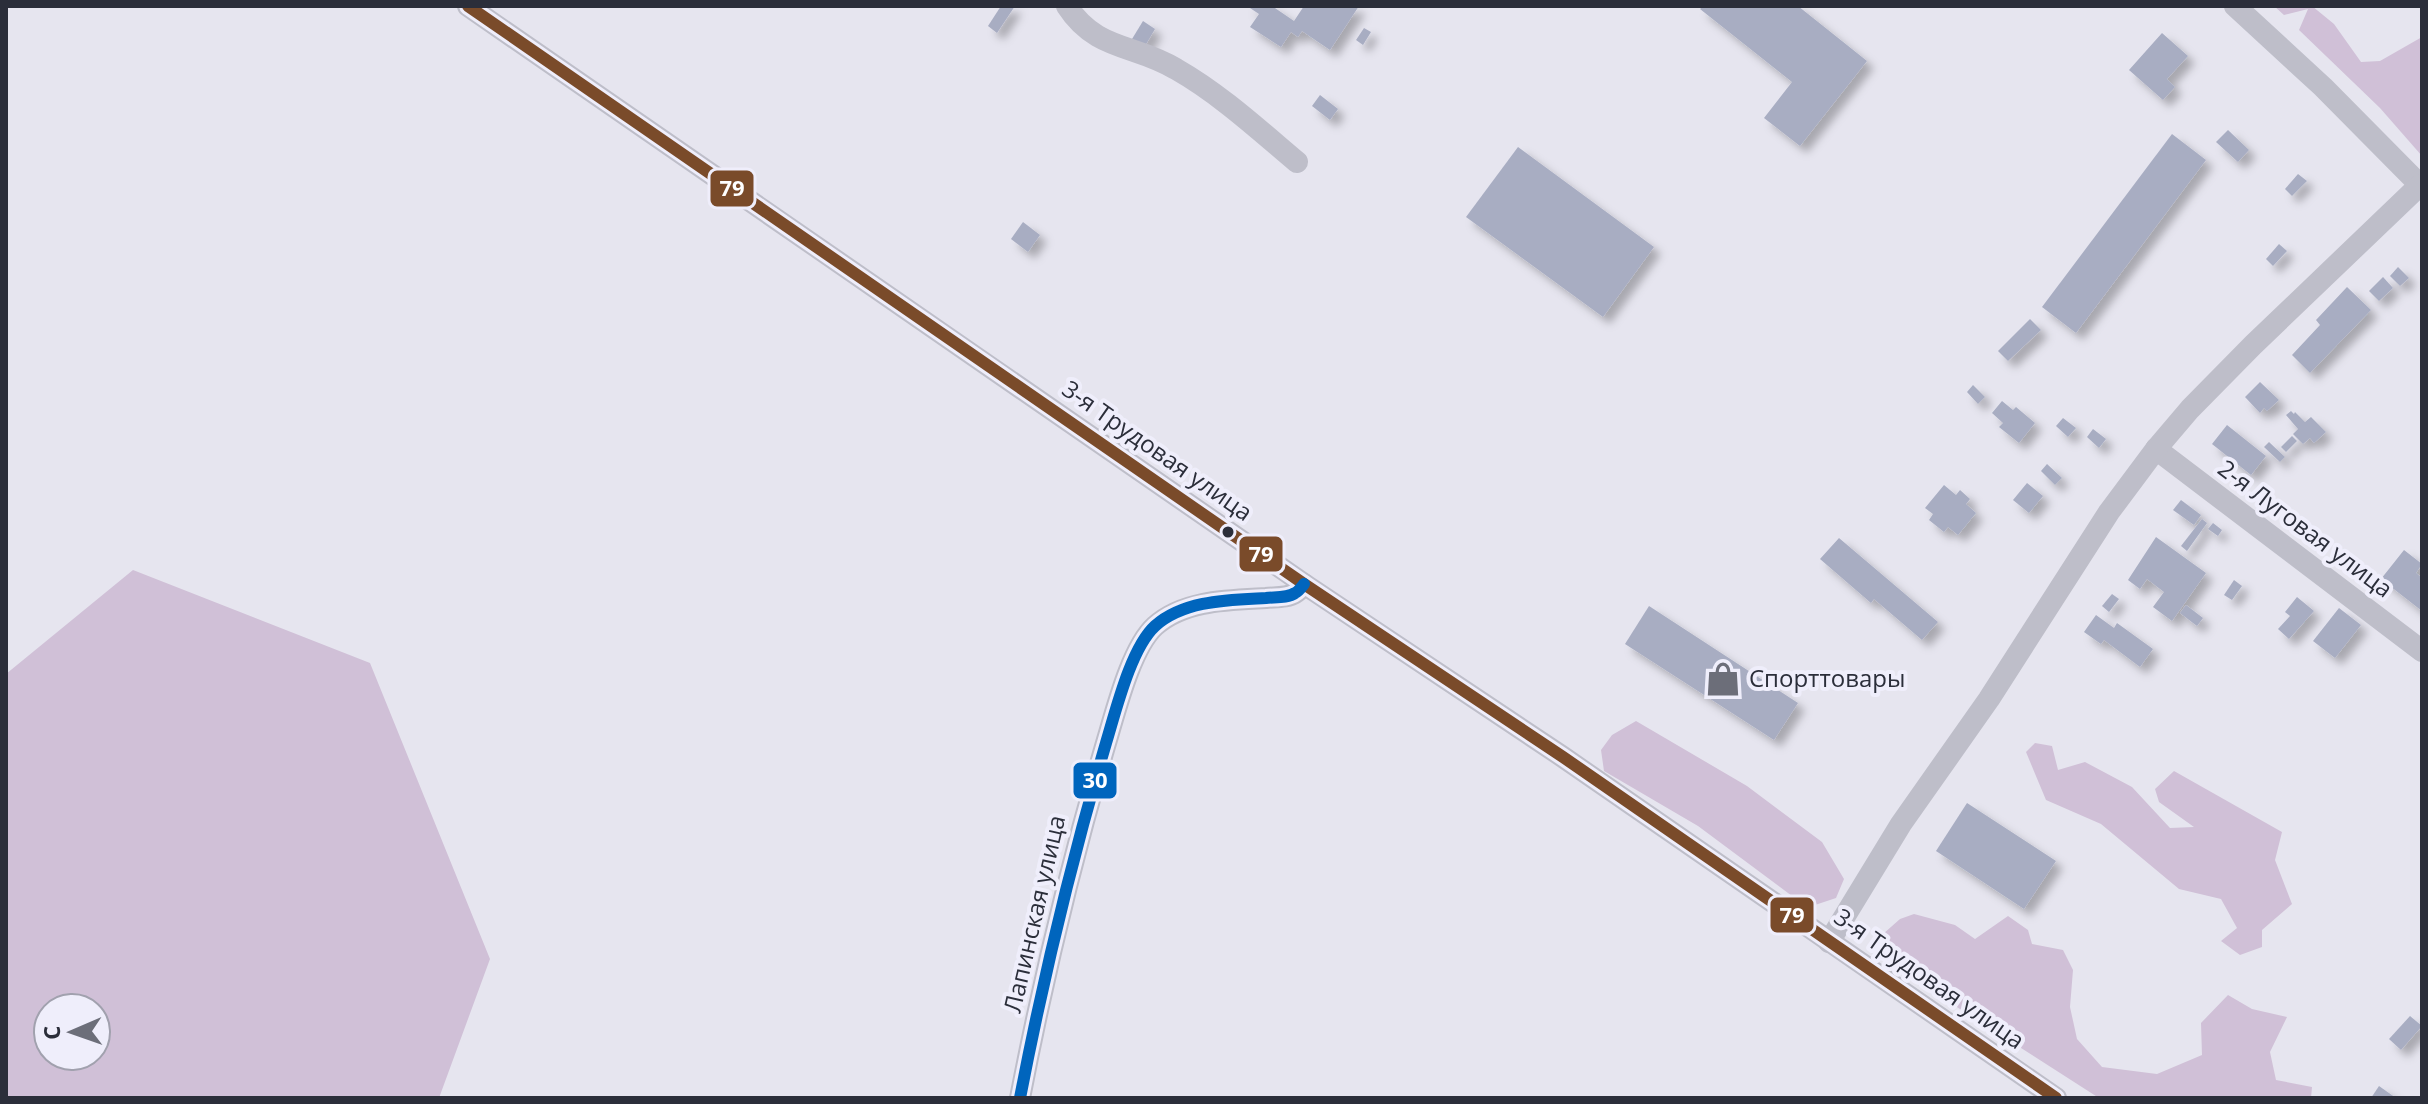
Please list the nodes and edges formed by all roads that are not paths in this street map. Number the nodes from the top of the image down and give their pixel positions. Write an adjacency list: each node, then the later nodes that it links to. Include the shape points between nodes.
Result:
1 (468, 6): 7 (street, 3-я Трудовая улица)
2 (1067, 6): 4 (street, via 1092,34 1152,56 1197,82)
3 (2235, 6): 5 (street)
4 (1297, 162)
5 (2421, 186): 6 (street, via 2253,345)
6 (2156, 449): 8 (street, 2-я Луговая улица); 9 (street, via 1901,824)
7 (1304, 584): 9 (street, 3-я Трудовая улица); 10 (street, Лапинская улица, via 1294,594 1188,607 1156,625 1139,648 1082,825)
8 (2422, 651)
9 (1829, 942): 11 (street, 3-я Трудовая улица)
10 (1020, 1098)
11 (2056, 1098)

